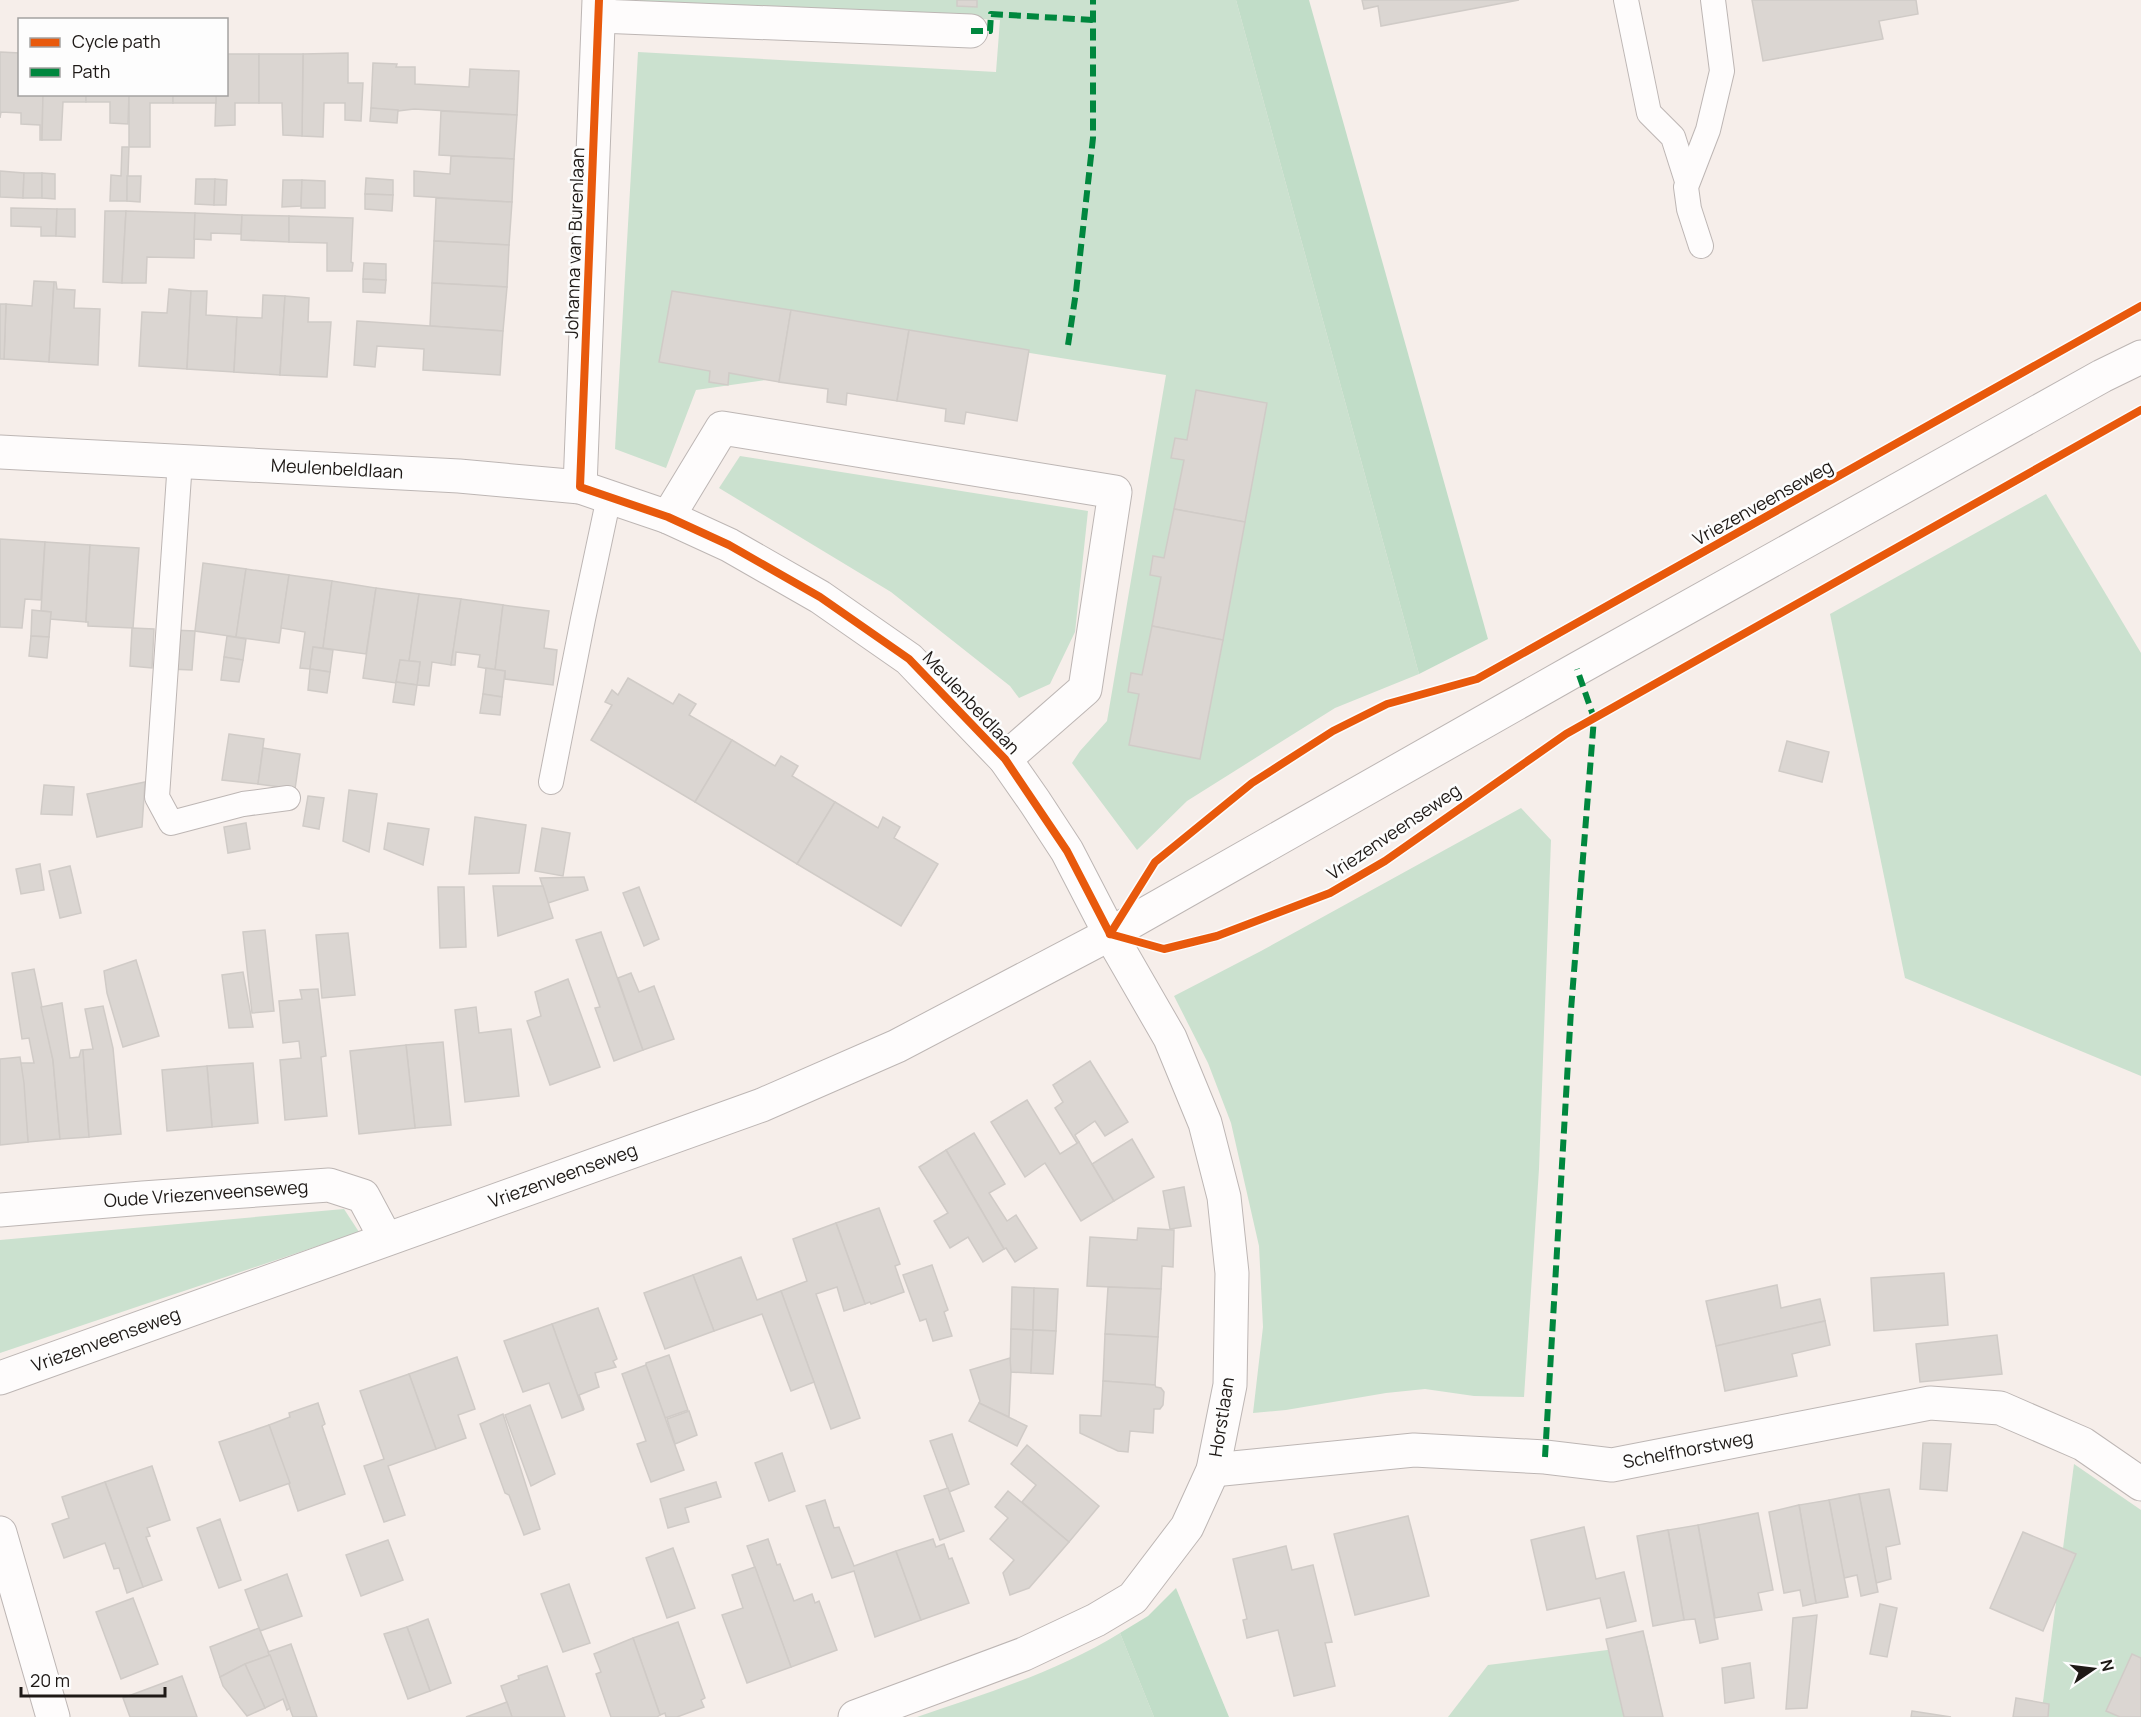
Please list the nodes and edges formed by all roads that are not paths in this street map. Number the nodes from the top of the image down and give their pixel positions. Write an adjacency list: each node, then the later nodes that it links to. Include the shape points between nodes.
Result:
1 (1626, 0): 5 (lane, via 1649,113 1673,136)
2 (1713, 0): 5 (lane, via 1722,71 1708,130)
3 (599, 8): 4 (street, Johanna van Burenlaan); 10 (street, Johanna van Burenlaan)
4 (971, 31)
5 (1687, 182): 6 (lane, via 1689,209)
6 (1701, 246)
7 (2141, 357): 15 (street, Vriezenveenseweg, via 1577,669)
8 (0, 452): 9 (street, Meulenbeldlaan)
9 (180, 461): 10 (street, Meulenbeldlaan, via 459,476); 14 (lane, via 157,797 171,823 243,804)
10 (594, 492): 11 (street, Meulenbeldlaan); 13 (lane, via 583,619)
11 (668, 517): 12 (street, Meulenbeldlaan, via 729,545 820,597 909,659); 12 (street, Meulenbeldlaan, via 722,428 1115,492 1085,689)
12 (1005, 759): 15 (street, Meulenbeldlaan, via 1067,851)
13 (551, 782)
14 (288, 798)
15 (1110, 934): 17 (street, Vriezenveenseweg, via 897,1046 762,1105); 19 (street, Horstlaan, via 1170,1038 1205,1123 1224,1197 1232,1272 1230,1385)
16 (0, 1210): 17 (street, Oude Vriezenveenseweg, via 329,1185 363,1196)
17 (386, 1239): 18 (street, Vriezenveenseweg)
18 (0, 1378)
19 (1213, 1470): 20 (street, Schelfhorstweg, via 1414,1450 1612,1465 1930,1403 2000,1408 2083,1444); 23 (street, Horstlaan, via 1187,1527 1133,1598 1024,1654)
20 (2141, 1484)
21 (0, 1533): 22 (street)
22 (53, 1717)
23 (855, 1717)

